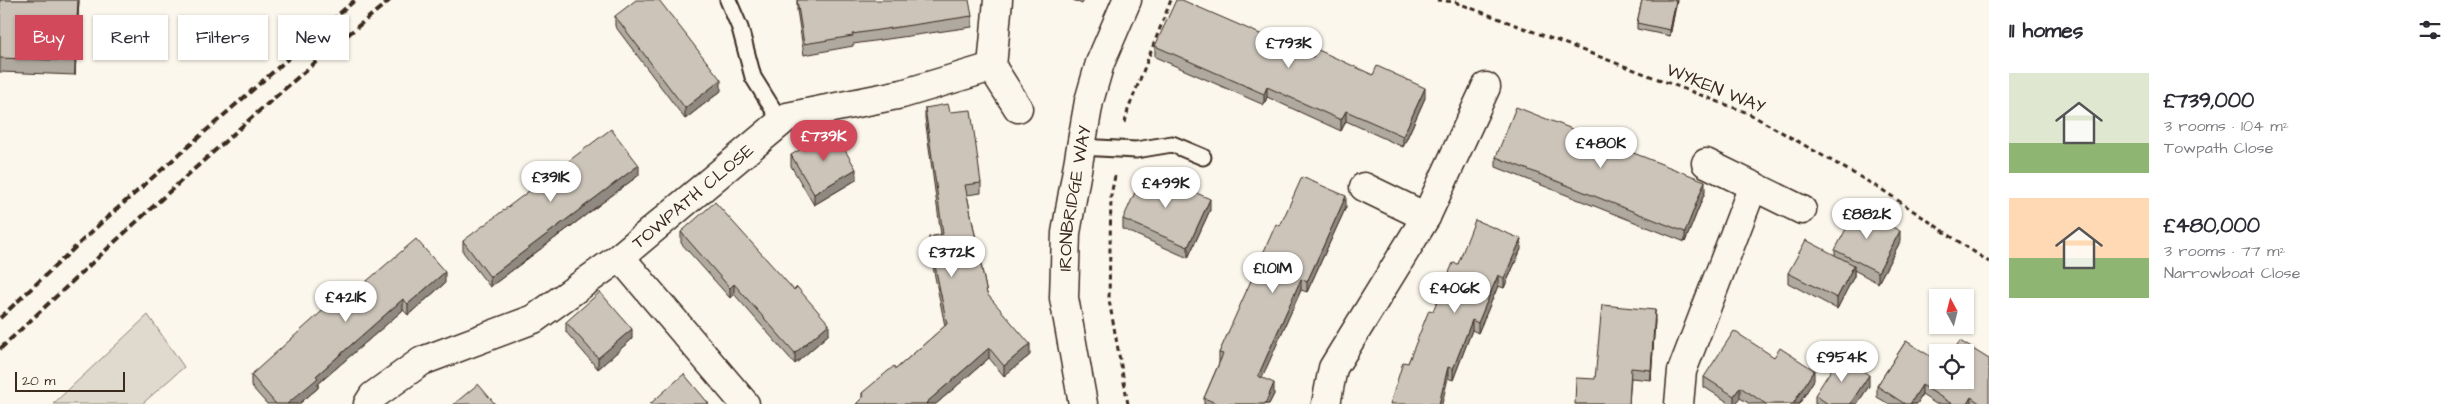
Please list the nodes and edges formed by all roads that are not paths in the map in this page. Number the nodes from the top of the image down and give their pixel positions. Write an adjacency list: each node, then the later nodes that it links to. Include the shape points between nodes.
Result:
1 (728, 0): 7 (lane, via 740,28 753,77)
2 (998, 0): 4 (street)
3 (1127, 0): 8 (street, IRONBRIDGE WAY, via 1088,101)
4 (992, 67): 6 (street); 7 (street, TOWPATH CLOSE, via 902,94 787,117)
5 (1486, 87): 14 (street)
6 (1018, 108)
7 (782, 122): 15 (street, TOWPATH CLOSE)
8 (1080, 146): 9 (lane, via 1136,150 1172,144); 18 (street, IRONBRIDGE WAY, via 1066,233 1064,298)
9 (1203, 158)
10 (1706, 163): 11 (street)
11 (1753, 186): 13 (street); 20 (street, via 1682,371)
12 (1364, 187): 14 (street)
13 (1802, 210)
14 (1426, 217): 19 (street, via 1333,368)
15 (620, 257): 16 (street, TOWPATH CLOSE, via 534,319 422,361 373,396); 17 (street, TOWPATH CLOSE)
16 (368, 404)
17 (744, 404)
18 (1082, 404)
19 (1326, 404)
20 (1679, 404)

